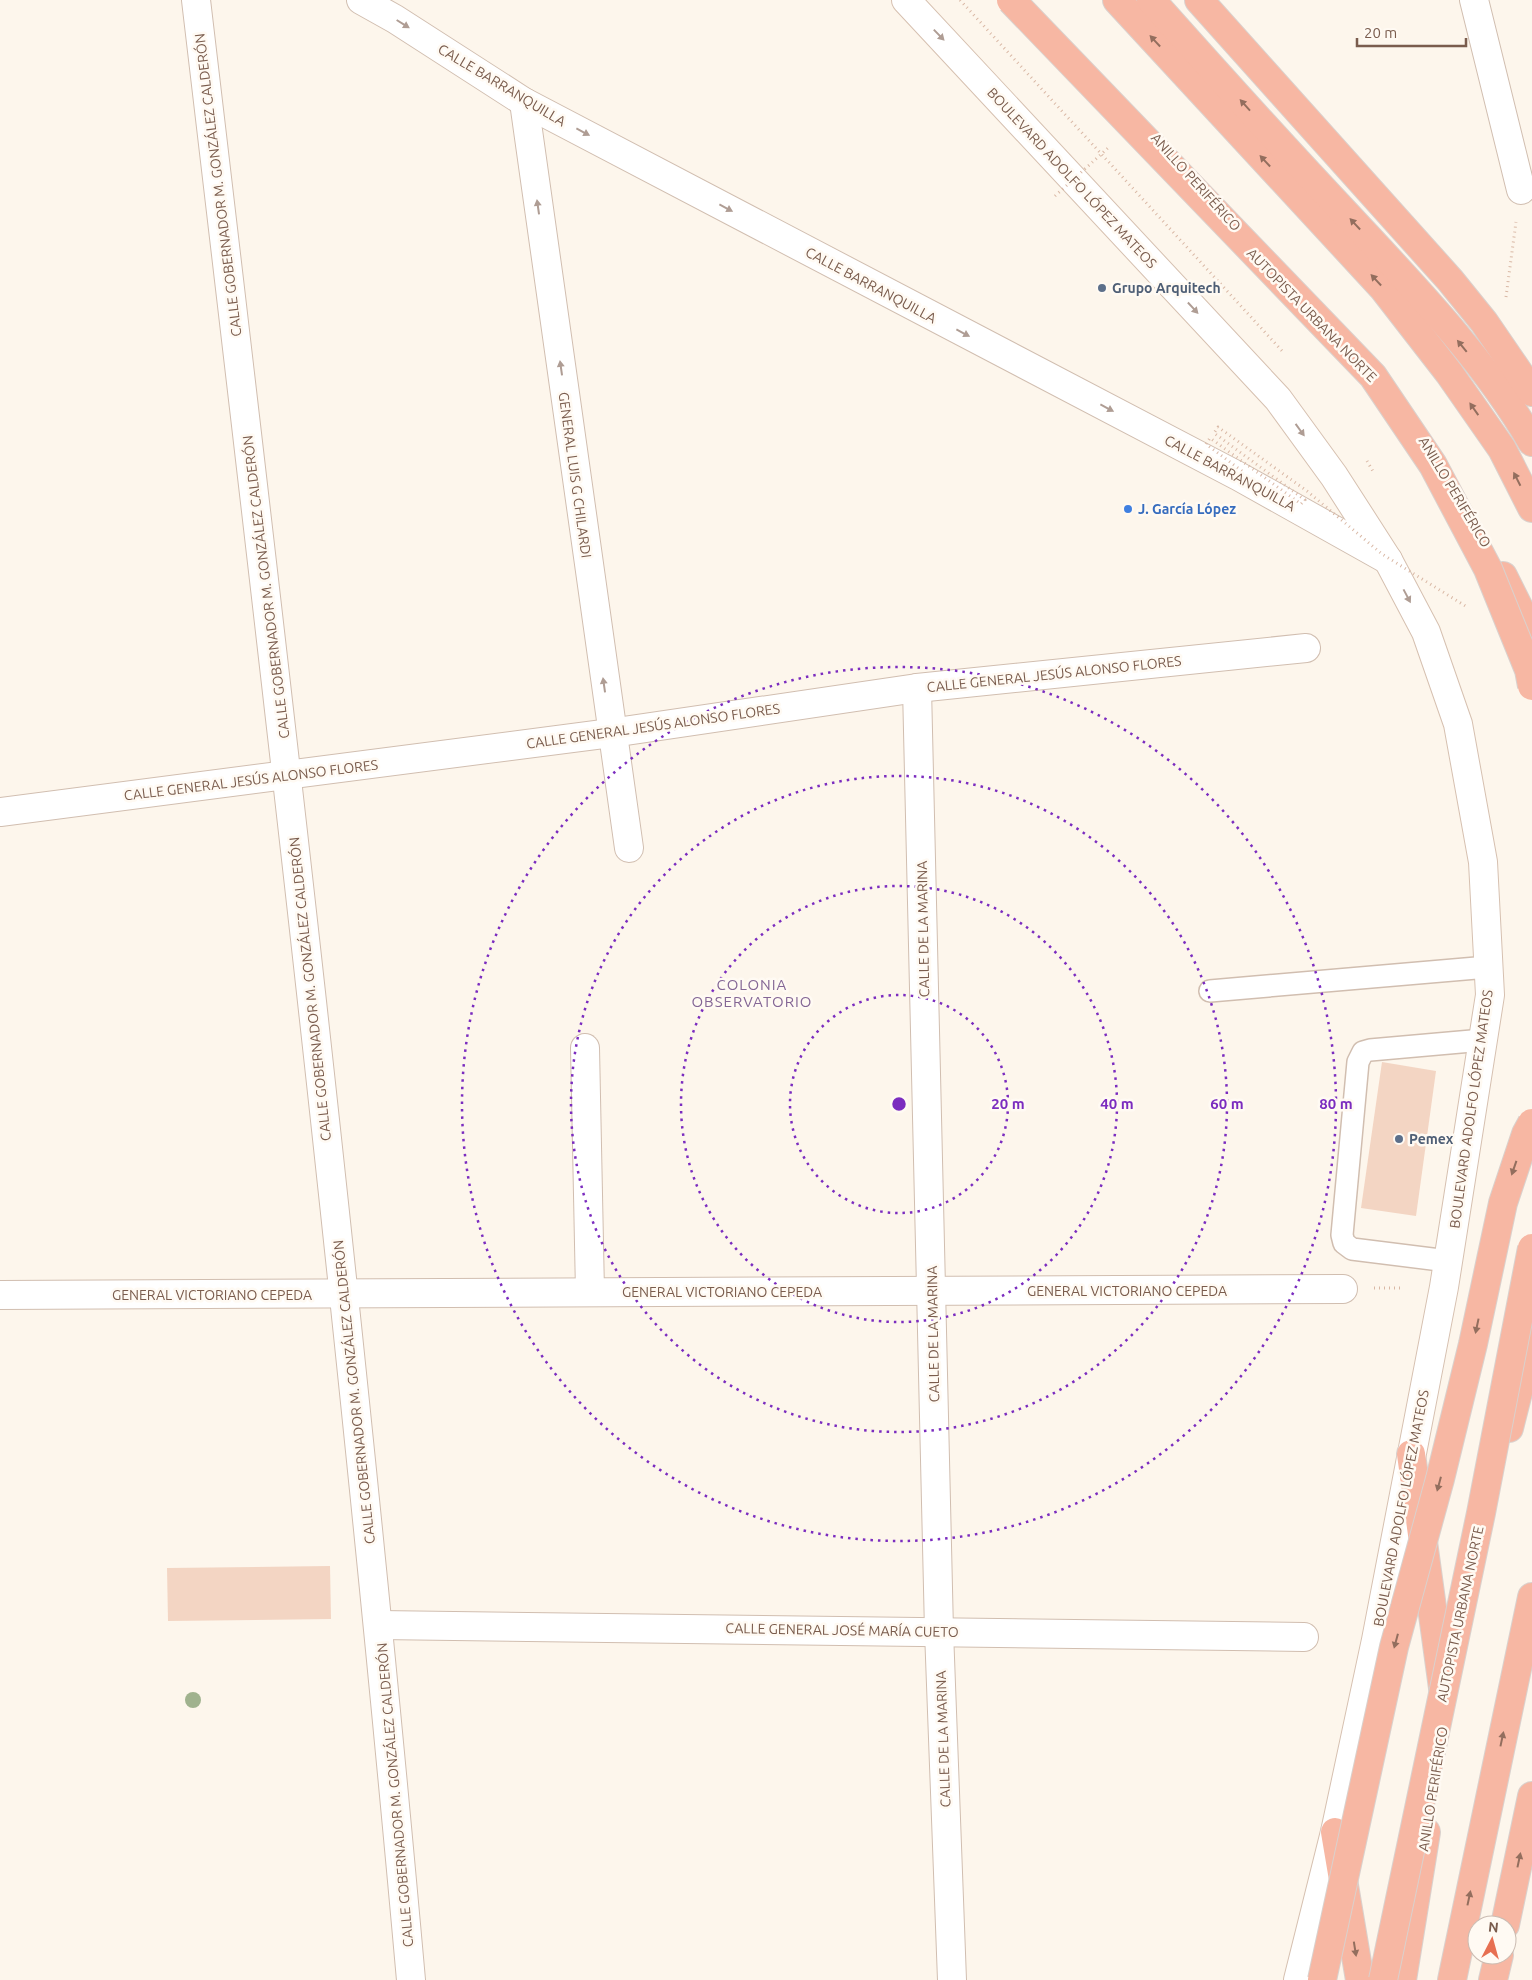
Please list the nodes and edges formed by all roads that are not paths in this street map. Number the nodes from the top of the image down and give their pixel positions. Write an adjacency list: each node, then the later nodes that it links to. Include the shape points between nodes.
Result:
1 (196, 0): 23 (street, CALLE GOBERNADOR M. GONZÁLEZ CALDERÓN)
2 (361, 0): 11 (street, CALLE BARRANQUILLA, one-way to 11)
3 (906, 0): 17 (street, BOULEVARD ADOLFO LÓPEZ MATEOS, one-way to 17, via 1278,399 1334,476)
4 (1011, 0): 20 (highway, AUTOPISTA URBANA NORTE, bridge, via 1373,376 1433,465 1488,569 1529,670)
5 (1030, 0): 18 (highway, ANILLO PERIFÉRICO, via 1403,408 1486,543 1524,618)
6 (1118, 0): 16 (highway, one-way to 6, via 1502,449 1449,373 1383,288)
7 (1151, 0): 15 (highway, one-way to 7, via 1512,408 1419,293)
8 (1199, 0): 14 (highway, via 1450,280 1484,322)
9 (1213, 0): 13 (street, via 1489,306)
10 (1474, 0): 12 (street)
11 (524, 102): 17 (street, CALLE BARRANQUILLA, one-way to 17, via 1238,476); 22 (street, GENERAL LUIS G CHILARDI, one-way to 11)
12 (1521, 190)
13 (1532, 368)
14 (1532, 392)
15 (1532, 442)
16 (1532, 508)
17 (1388, 560): 26 (street, BOULEVARD ADOLFO LÓPEZ MATEOS, one-way to 26, via 1426,632 1458,724 1483,862)
18 (1532, 645)
19 (1306, 648): 21 (street, CALLE GENERAL JESÚS ALONSO FLORES)
20 (1532, 686)
21 (918, 688): 22 (street, CALLE GENERAL JESÚS ALONSO FLORES); 35 (street, CALLE DE LA MARINA)
22 (611, 733): 23 (street, CALLE GENERAL JESÚS ALONSO FLORES); 25 (street, GENERAL LUIS G CHILARDI)
23 (288, 776): 24 (street, CALLE GENERAL JESÚS ALONSO FLORES); 37 (street, CALLE GOBERNADOR M. GONZÁLEZ CALDERÓN)
24 (0, 812)
25 (629, 848)
26 (1488, 967): 27 (lane); 28 (street, BOULEVARD ADOLFO LÓPEZ MATEOS, via 1490,995)
27 (1210, 992)
28 (1483, 1040): 32 (street, BOULEVARD ADOLFO LÓPEZ MATEOS); 32 (lane, via 1370,1050 1363,1052 1358,1062 1342,1235 1344,1243 1352,1249)
29 (585, 1048): 34 (street)
30 (1532, 1123): 52 (highway, one-way to 52, bridge, via 1502,1203 1473,1344 1394,1647)
31 (1532, 1248): 54 (highway, AUTOPISTA URBANA NORTE, bridge, via 1481,1513)
32 (1446, 1274): 39 (street, BOULEVARD ADOLFO LÓPEZ MATEOS)
33 (1343, 1289): 35 (street, GENERAL VICTORIANO CEPEDA)
34 (590, 1292): 35 (street, GENERAL VICTORIANO CEPEDA); 37 (street, GENERAL VICTORIANO CEPEDA)
35 (932, 1292): 42 (street, CALLE DE LA MARINA)
36 (0, 1295): 37 (street, GENERAL VICTORIANO CEPEDA)
37 (343, 1295): 41 (street, CALLE GOBERNADOR M. GONZÁLEZ CALDERÓN)
38 (1532, 1337): 44 (highway, ANILLO PERIFÉRICO)
39 (1411, 1454): 44 (highway); 46 (street, BOULEVARD ADOLFO LÓPEZ MATEOS)
40 (1532, 1597): 56 (highway, one-way to 40)
41 (379, 1625): 42 (street, CALLE GENERAL JOSÉ MARÍA CUETO); 49 (street, CALLE GOBERNADOR M. GONZÁLEZ CALDERÓN)
42 (939, 1631): 43 (street, CALLE GENERAL JOSÉ MARÍA CUETO); 50 (street, CALLE DE LA MARINA)
43 (1304, 1637)
44 (1446, 1713): 55 (highway, ANILLO PERIFÉRICO)
45 (1532, 1796): 47 (highway, one-way to 45)
46 (1335, 1832): 51 (street, BOULEVARD ADOLFO LÓPEZ MATEOS); 53 (highway, one-way to 53)
47 (1507, 1915)
48 (1497, 1965): 57 (highway)
49 (411, 1980)
50 (952, 1980)
51 (1298, 1980)
52 (1322, 1980)
53 (1360, 1980)
54 (1384, 1980)
55 (1402, 1980)
56 (1452, 1980)
57 (1493, 1980)

